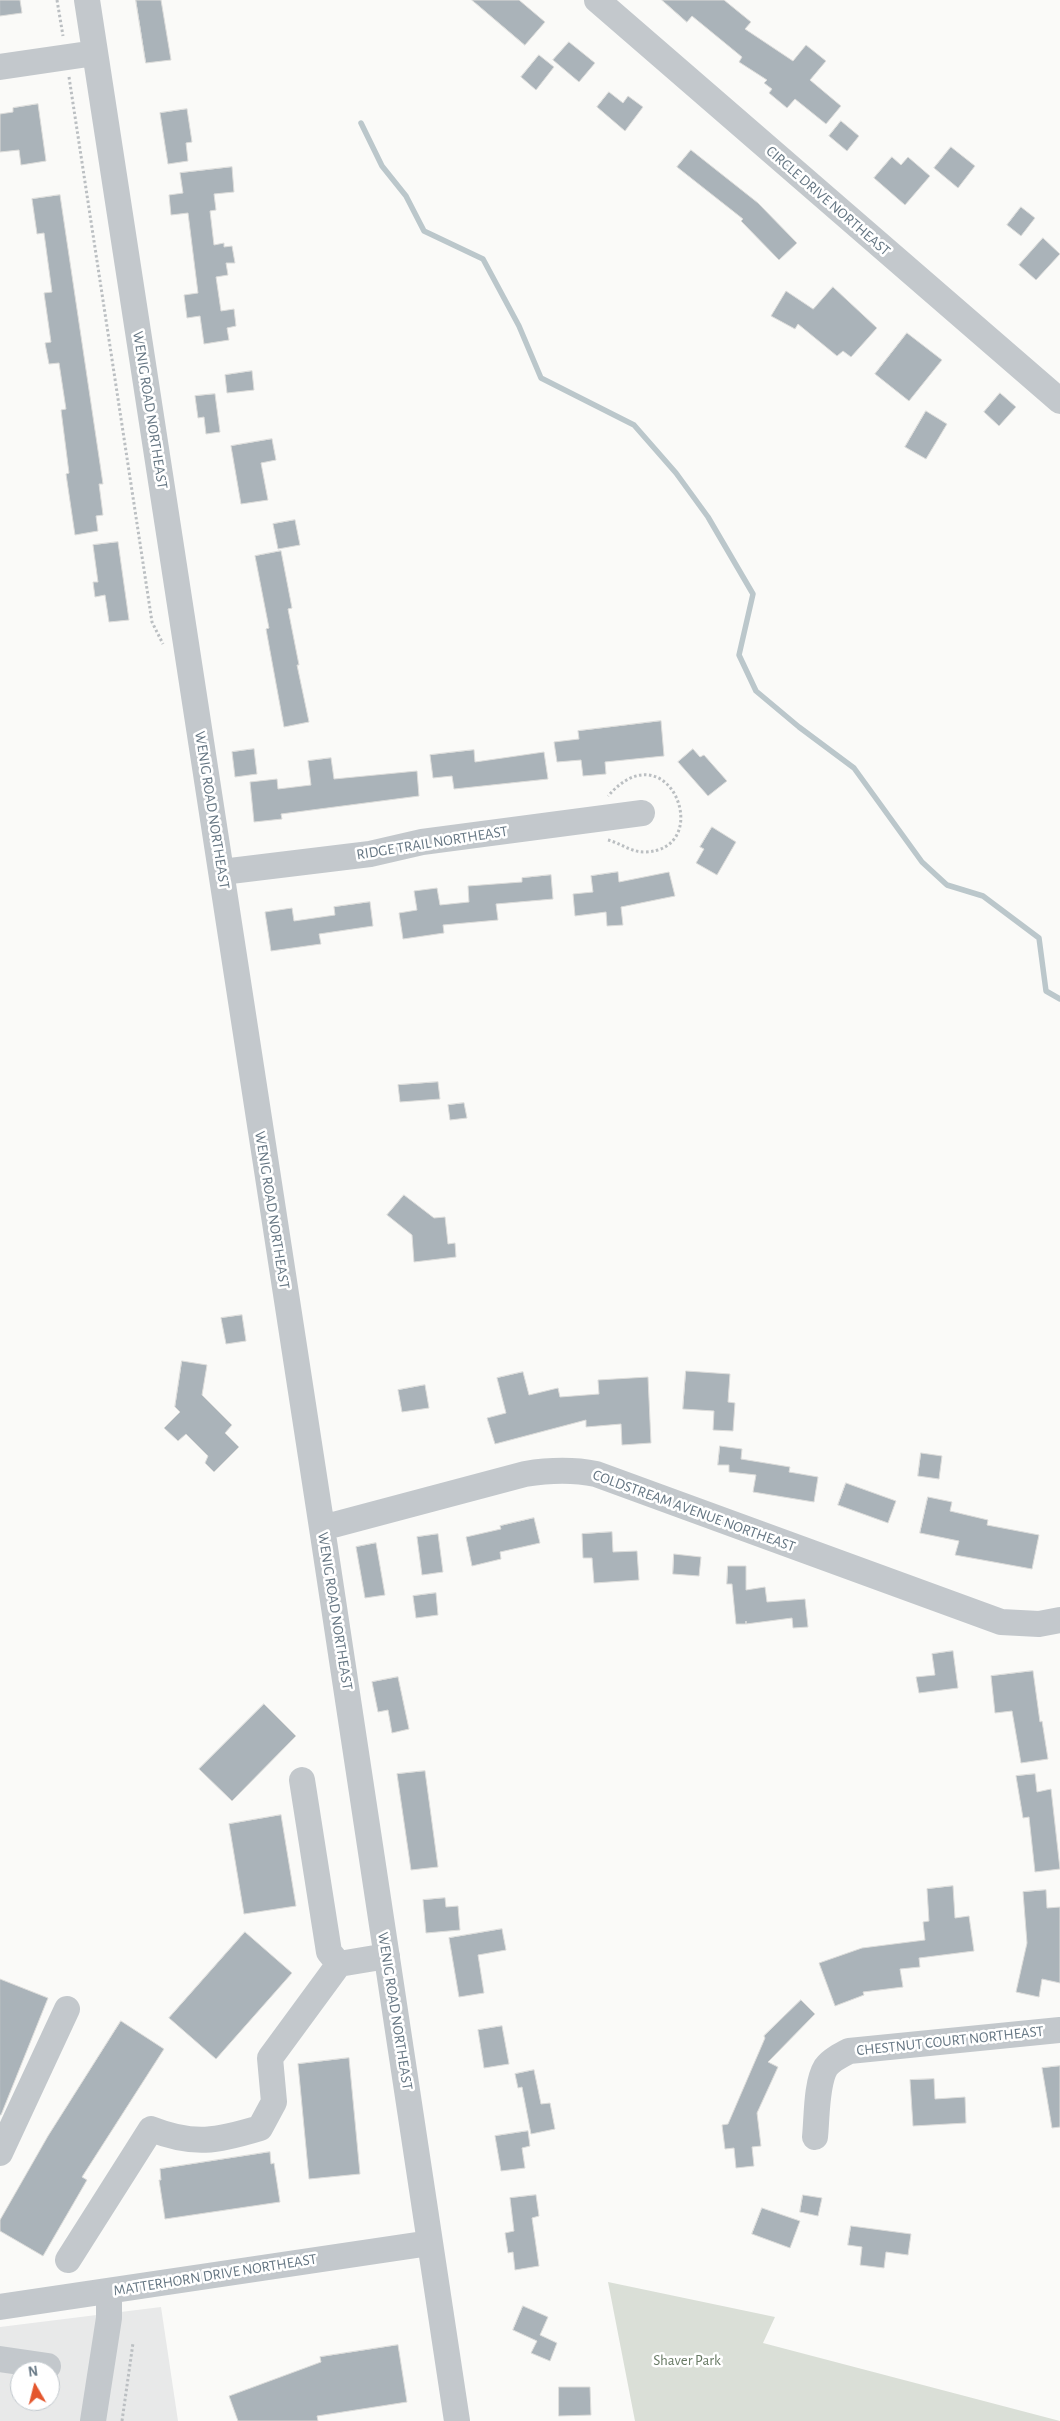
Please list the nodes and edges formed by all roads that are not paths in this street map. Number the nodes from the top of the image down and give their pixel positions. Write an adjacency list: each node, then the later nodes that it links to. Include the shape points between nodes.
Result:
1 (87, 0): 3 (street, WENIG ROAD NORTHEAST)
2 (597, 0): 5 (street, CIRCLE DRIVE NORTHEAST)
3 (95, 54): 4 (street); 7 (street, WENIG ROAD NORTHEAST)
4 (0, 67)
5 (1060, 401)
6 (642, 813): 7 (street, RIDGE TRAIL NORTHEAST, via 422,842 370,854)
7 (222, 872): 8 (street, WENIG ROAD NORTHEAST)
8 (322, 1528): 9 (street, COLDSTREAM AVENUE NORTHEAST, via 525,1474 576,1470 596,1474 1001,1622 1039,1624); 11 (street, WENIG ROAD NORTHEAST)
9 (1060, 1620)
10 (302, 1780): 12 (street, via 329,1952)
11 (387, 1956): 12 (street); 17 (street, WENIG ROAD NORTHEAST)
12 (340, 1964): 18 (street, via 270,2058 274,2102 260,2128 200,2141 174,2138 151,2129)
13 (67, 2010): 16 (street)
14 (1060, 2030): 15 (street, CHESTNUT COURT NORTHEAST, via 848,2051 826,2067)
15 (815, 2137)
16 (0, 2153)
17 (430, 2243): 19 (street, MATTERHORN DRIVE NORTHEAST); 24 (street, WENIG ROAD NORTHEAST)
18 (68, 2260)
19 (110, 2290): 20 (street, MATTERHORN DRIVE NORTHEAST); 23 (street, via 109,2318)
20 (0, 2306)
21 (0, 2359): 22 (street)
22 (14, 2361)
23 (93, 2421)
24 (457, 2421)

